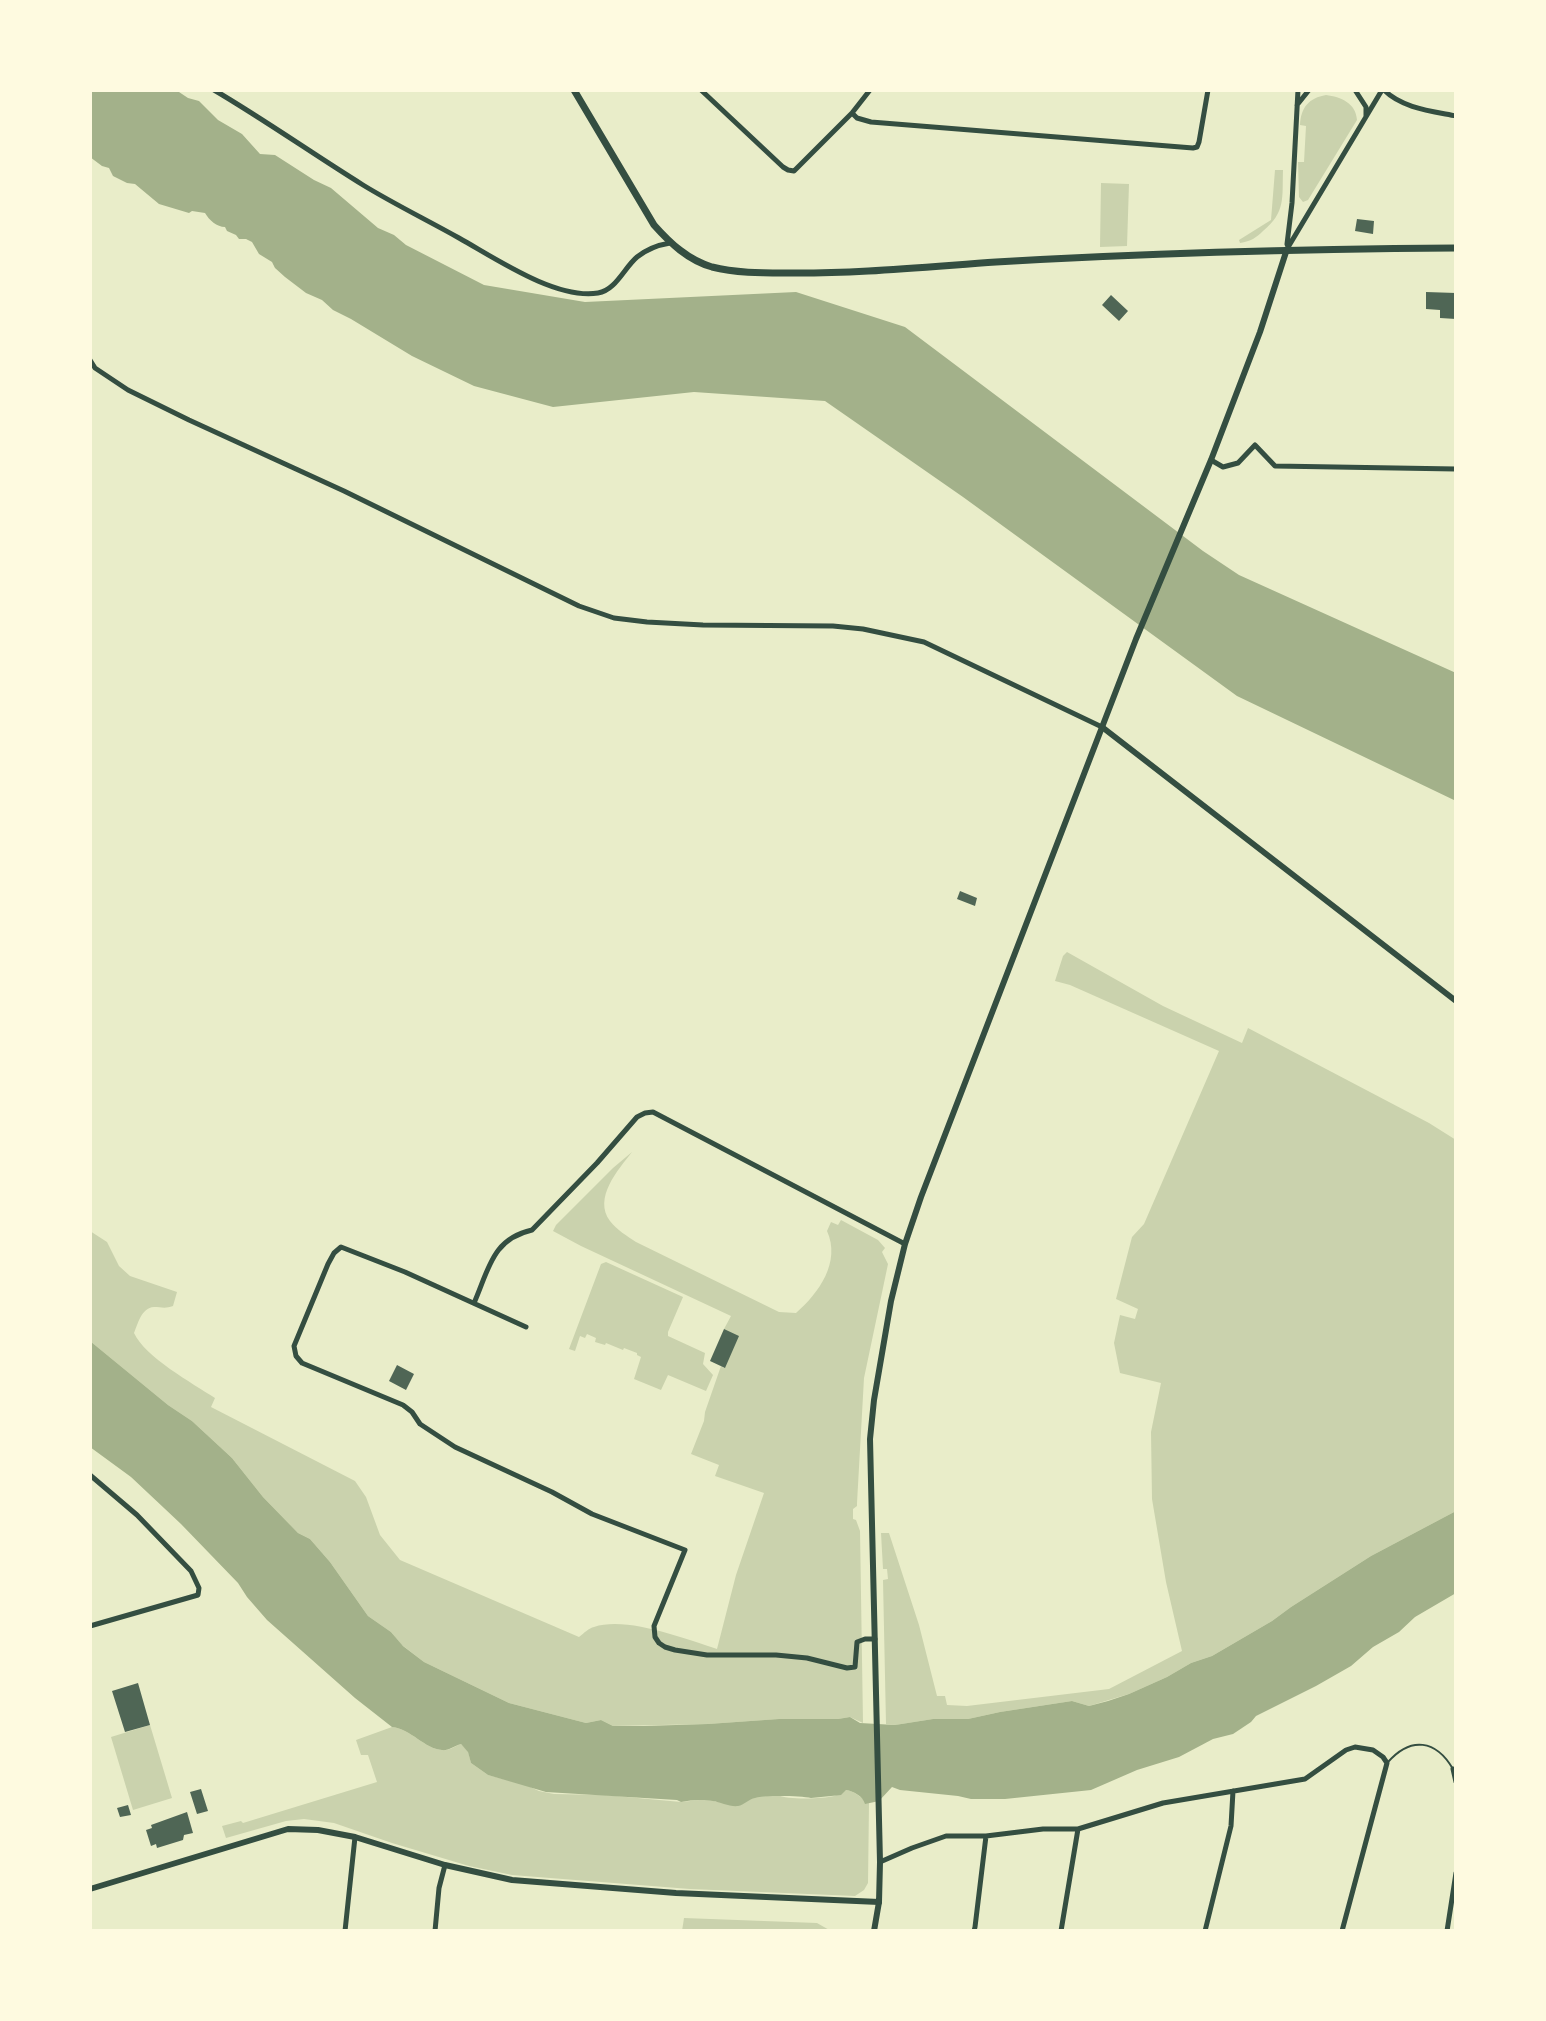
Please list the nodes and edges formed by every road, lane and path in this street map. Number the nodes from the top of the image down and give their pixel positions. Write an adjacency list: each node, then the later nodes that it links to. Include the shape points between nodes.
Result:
1 (214, 90): 14 (street, via 366,186 551,287 604,291 639,255)
2 (574, 90): 14 (main road)
3 (701, 90): 11 (street, via 783,167 794,171)
4 (870, 90): 11 (street)
5 (1208, 90): 11 (street, via 1199,142 1193,148 871,122)
6 (1298, 90): 10 (street)
7 (1309, 90): 10 (street)
8 (1355, 90): 13 (street)
9 (1383, 90): 12 (street, via 1423,110); 13 (street)
10 (1297, 105): 16 (street)
11 (852, 113)
12 (1456, 116)
13 (1366, 117): 16 (street)
14 (670, 243): 16 (main road, via 713,267 765,273)
15 (1456, 248): 16 (main road)
16 (1287, 249): 18 (main road)
17 (90, 360): 20 (street, via 128,390 579,606 647,622 833,626 924,642)
18 (1211, 460): 19 (street, via 1223,467 1238,463 1255,445 1275,466); 20 (main road)
19 (1456, 469)
20 (1102, 727): 21 (main road); 22 (main road)
21 (1456, 1001)
22 (905, 1244): 23 (street, via 653,1112 645,1113 532,1230 502,1244); 27 (main road, via 870,1439)
23 (474, 1303): 24 (street); 27 (street, via 341,1247 328,1264 294,1346 296,1356 407,1407 420,1424 455,1447 592,1514 685,1550 654,1626 655,1637 665,1647 707,1655 807,1658 847,1668 855,1667 857,1642)
24 (526, 1327)
25 (90, 1475): 26 (street, via 137,1515 191,1571 199,1588 198,1595)
26 (90, 1626)
27 (875, 1639): 35 (main road)
28 (1387, 1763): 29 (lane, via 1399,1752 1423,1744 1444,1754); 31 (street, via 1373,1750 1355,1747 1305,1779); 47 (street)
29 (1453, 1769): 30 (street)
30 (1456, 1782)
31 (1233, 1791): 32 (street, via 1163,1803); 46 (street, via 1231,1826)
32 (1078, 1829): 33 (street); 45 (street)
33 (986, 1836): 35 (street, via 946,1836); 44 (street)
34 (355, 1837): 36 (main road); 38 (main road, via 288,1829); 41 (street)
35 (880, 1862): 39 (main road)
36 (445, 1865): 39 (main road, via 512,1880 593,1887); 42 (street)
37 (1456, 1873): 40 (street)
38 (90, 1889)
39 (879, 1902): 43 (main road)
40 (1454, 1908): 48 (street)
41 (345, 1931)
42 (435, 1931)
43 (874, 1931)
44 (974, 1931)
45 (1061, 1931)
46 (1205, 1931)
47 (1342, 1931)
48 (1447, 1931)

